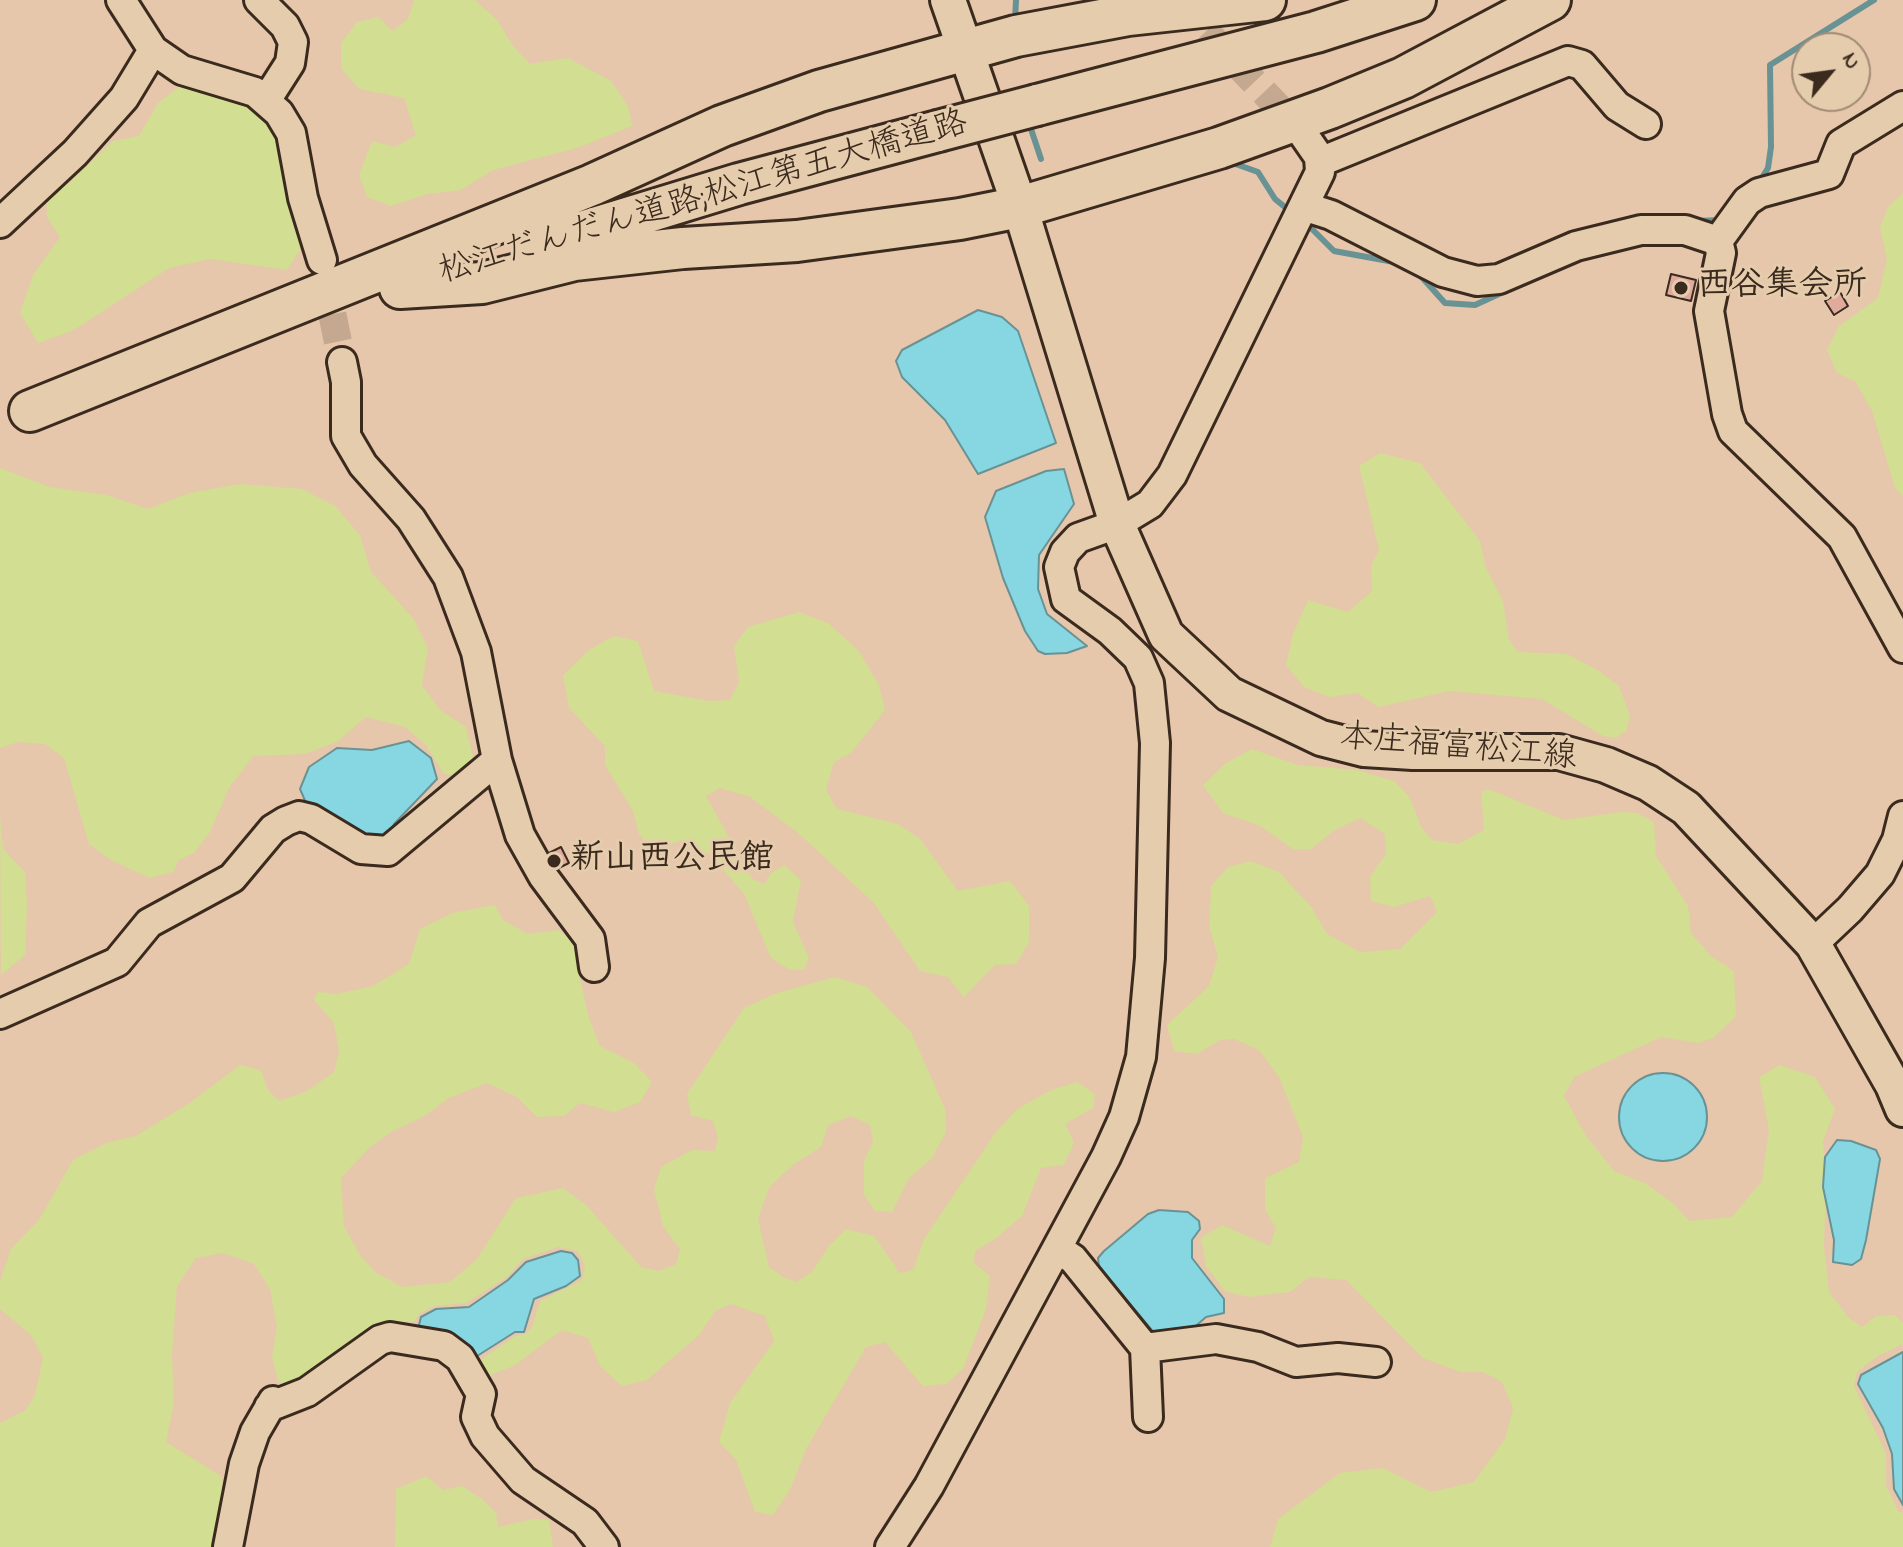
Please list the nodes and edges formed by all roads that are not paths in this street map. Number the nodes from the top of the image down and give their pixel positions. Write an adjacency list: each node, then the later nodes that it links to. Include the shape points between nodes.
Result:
1 (121, 0): 8 (street)
2 (259, 0): 9 (street, via 290,32 293,47 290,63)
3 (948, 0): 7 (main road, 本庄福富松江線)
4 (1265, 0): 7 (highway, via 1128,15)
5 (1415, 0): 19 (highway, 松江だんだん道路;松江第五大橋道路, bridge, via 1316,32 739,184)
6 (1550, 0): 14 (highway, via 1403,78 1330,108 1219,148)
7 (966, 49): 14 (main road, 本庄福富松江線); 21 (highway, via 819,91 722,126 592,185)
8 (153, 50): 9 (street, via 182,70); 16 (street, via 124,98)
9 (267, 99): 18 (street, via 291,133)
10 (1903, 106): 17 (street, via 1841,144 1829,174 1747,201)
11 (1646, 124): 13 (street, via 1617,106 1582,65 1568,61)
12 (1301, 131): 13 (street)
13 (1320, 162): 15 (street)
14 (1020, 207): 19 (highway, via 797,241 574,260 482,283); 22 (main road, 本庄福富松江線)
15 (1306, 207): 17 (street, via 1443,272 1477,281 1499,279 1566,250 1641,230 1685,230); 22 (street, via 1172,475 1150,504)
16 (0, 223)
17 (1718, 241): 23 (street, via 1721,253 1709,311 1733,431 1842,537)
18 (322, 260)
19 (400, 288): 21 (highway, 松江だんだん道路;松江第五大橋道路)
20 (342, 362): 24 (street, via 346,436 363,465 411,519 448,577 476,652)
21 (15, 416)
22 (1117, 524): 26 (main road, 本庄福富松江線, via 1166,635 1229,694 1321,738 1364,749 1559,752 1606,765 1648,783 1686,808); 30 (street, via 1078,538 1059,567 1066,599 1138,658 1149,683 1155,743 1147,1009 1141,1057 1124,1117)
23 (1903, 648)
24 (497, 760): 27 (street, via 520,835 590,939); 28 (street, via 388,851 361,849 311,819 286,821 232,878 149,923 117,962)
25 (1903, 816): 26 (street, via 1880,874)
26 (1813, 944): 29 (main road, 本庄福富松江線)
27 (594, 967)
28 (0, 1014)
29 (1903, 1109)
30 (1058, 1249): 31 (street, via 1073,1259); 36 (street, via 929,1486)
31 (1145, 1348): 32 (street, via 1216,1339 1296,1362); 33 (street)
32 (1376, 1362)
33 (1148, 1417)
34 (228, 1547): 35 (street, via 244,1464 271,1404 307,1392 390,1337 444,1346 460,1358 481,1394 476,1417 485,1436 523,1480 585,1522)
35 (604, 1547)
36 (890, 1547)

